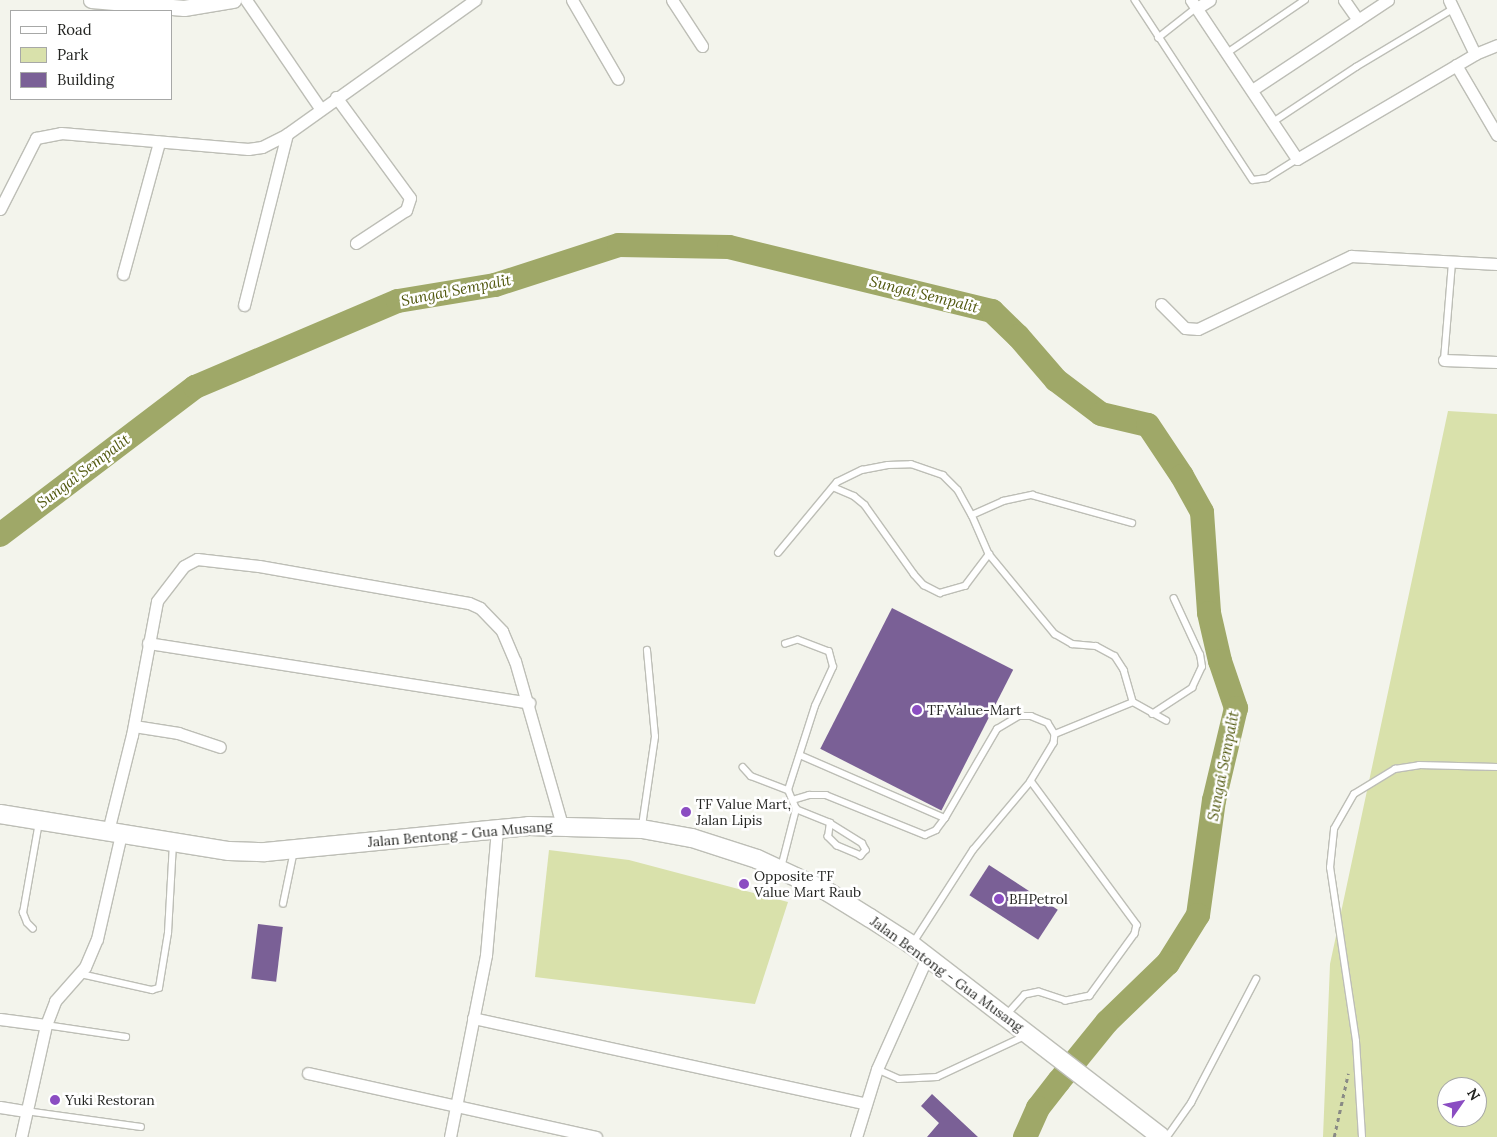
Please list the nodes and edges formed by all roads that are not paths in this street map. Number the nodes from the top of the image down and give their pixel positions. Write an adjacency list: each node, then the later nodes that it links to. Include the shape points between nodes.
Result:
1 (91, 0): 2 (street, via 184,8)
2 (233, 0)
3 (246, 0): 24 (street)
4 (475, 0): 23 (street)
5 (572, 0): 21 (street)
6 (672, 0): 17 (street)
7 (1135, 0): 15 (lane)
8 (1210, 0): 12 (street)
9 (1305, 0): 18 (lane)
10 (1344, 0): 14 (street)
11 (1388, 0): 14 (street)
12 (1194, 4): 15 (lane); 18 (street)
13 (1451, 4): 19 (street); 25 (lane)
14 (1358, 20): 22 (street)
15 (1158, 38): 29 (lane, via 1253,180 1268,178)
16 (1497, 45): 19 (street)
17 (702, 46)
18 (1227, 53): 22 (street)
19 (1474, 54): 20 (street)
20 (1456, 65): 27 (street); 29 (street)
21 (618, 79)
22 (1252, 90): 25 (street)
23 (336, 97): 24 (street); 31 (street, via 410,198 406,210)
24 (320, 108): 26 (street)
25 (1273, 122): 29 (street)
26 (287, 134): 28 (street, via 255,149); 36 (street)
27 (1497, 135)
28 (159, 142): 30 (street, via 61,133 36,138); 34 (street)
29 (1297, 159)
30 (0, 209)
31 (356, 243)
32 (1452, 262): 33 (street); 35 (street, via 1351,256 1198,329 1185,328); 37 (lane)
33 (1497, 264)
34 (123, 274)
35 (1162, 304)
36 (244, 305)
37 (1444, 360): 38 (street)
38 (1497, 362)
39 (833, 487): 40 (lane, via 862,470 911,464 943,475 958,490); 42 (lane); 43 (lane, via 854,496 865,506 914,574 940,593 965,586)
40 (972, 515): 41 (lane, via 1003,502 1032,495); 43 (lane)
41 (1132, 523)
42 (778, 553)
43 (989, 554): 48 (lane, via 1055,634 1072,644 1096,646 1115,656 1124,670)
44 (1174, 599): 50 (lane, via 1200,655 1202,667 1192,688)
45 (148, 643): 49 (street); 49 (street, via 157,601 172,580 184,566 197,559 216,559 469,603 490,616 502,631); 52 (street)
46 (786, 644): 55 (lane, via 798,640 815,646 829,652 834,662 815,706)
47 (647, 650): 68 (lane, via 655,736)
48 (1133, 702): 50 (lane); 53 (lane)
49 (529, 703): 66 (street)
50 (1152, 714): 51 (lane)
51 (1166, 720)
52 (134, 726): 54 (street, via 178,733); 69 (street)
53 (1055, 734): 58 (lane, via 1054,743); 64 (lane, via 1048,723 1032,716 1019,716 997,729)
54 (220, 747)
55 (800, 755): 59 (lane); 64 (lane)
56 (742, 767): 59 (lane, via 751,776)
57 (1497, 767): 98 (lane, via 1419,765 1395,769 1354,794 1334,829 1330,868 1354,1032)
58 (1031, 781): 75 (lane, via 973,850); 79 (lane, via 1137,925 1135,934 1090,996 1066,1001 1039,992 1025,995)
59 (788, 790): 60 (lane)
60 (793, 800): 61 (lane); 64 (lane, via 809,795 826,795 925,835 936,830)
61 (796, 810): 65 (lane); 72 (lane)
62 (0, 814): 63 (main road, Jalan Bentong - Gua Musang)
63 (40, 818): 69 (main road, Jalan Bentong - Gua Musang); 74 (lane, via 23,913 26,923)
64 (945, 818)
65 (830, 823): 65 (lane, via 862,843 866,850 861,856 836,846 828,837)
66 (562, 826): 67 (main road, Jalan Bentong - Gua Musang); 68 (main road, Jalan Bentong - Gua Musang)
67 (497, 829): 71 (main road, Jalan Bentong - Gua Musang); 80 (street, via 486,955)
68 (642, 829): 72 (main road, Jalan Bentong - Gua Musang, via 736,851)
69 (114, 833): 70 (main road, Jalan Bentong - Gua Musang); 77 (street, via 97,939)
70 (173, 843): 71 (main road, Jalan Bentong - Gua Musang, via 230,851); 77 (lane, via 168,933 158,988 152,990)
71 (294, 849): 73 (lane)
72 (780, 870): 75 (main road, Jalan Bentong - Gua Musang, via 828,892)
73 (282, 904)
74 (34, 929)
75 (912, 945): 76 (main road, Jalan Bentong - Gua Musang)
76 (927, 957): 79 (main road, Jalan Bentong - Gua Musang); 85 (street)
77 (81, 974): 82 (street, via 55,1001)
78 (1256, 979): 97 (lane, via 1190,1103)
79 (1005, 1016): 83 (main road, Jalan Bentong - Gua Musang)
80 (473, 1018): 87 (street); 89 (street)
81 (0, 1019): 82 (street)
82 (46, 1024): 84 (lane); 90 (street)
83 (1029, 1034): 85 (lane, via 937,1077 899,1079); 96 (main road, Jalan Bentong - Gua Musang)
84 (126, 1037)
85 (877, 1069): 87 (street)
86 (308, 1073): 89 (street)
87 (866, 1104): 95 (street)
88 (0, 1107): 90 (street)
89 (455, 1108): 93 (street); 94 (street)
90 (26, 1111): 91 (lane); 92 (street)
91 (141, 1127)
92 (21, 1137)
93 (450, 1137)
94 (596, 1137)
95 (856, 1137)
96 (1161, 1137)
97 (1167, 1137)
98 (1362, 1137)

